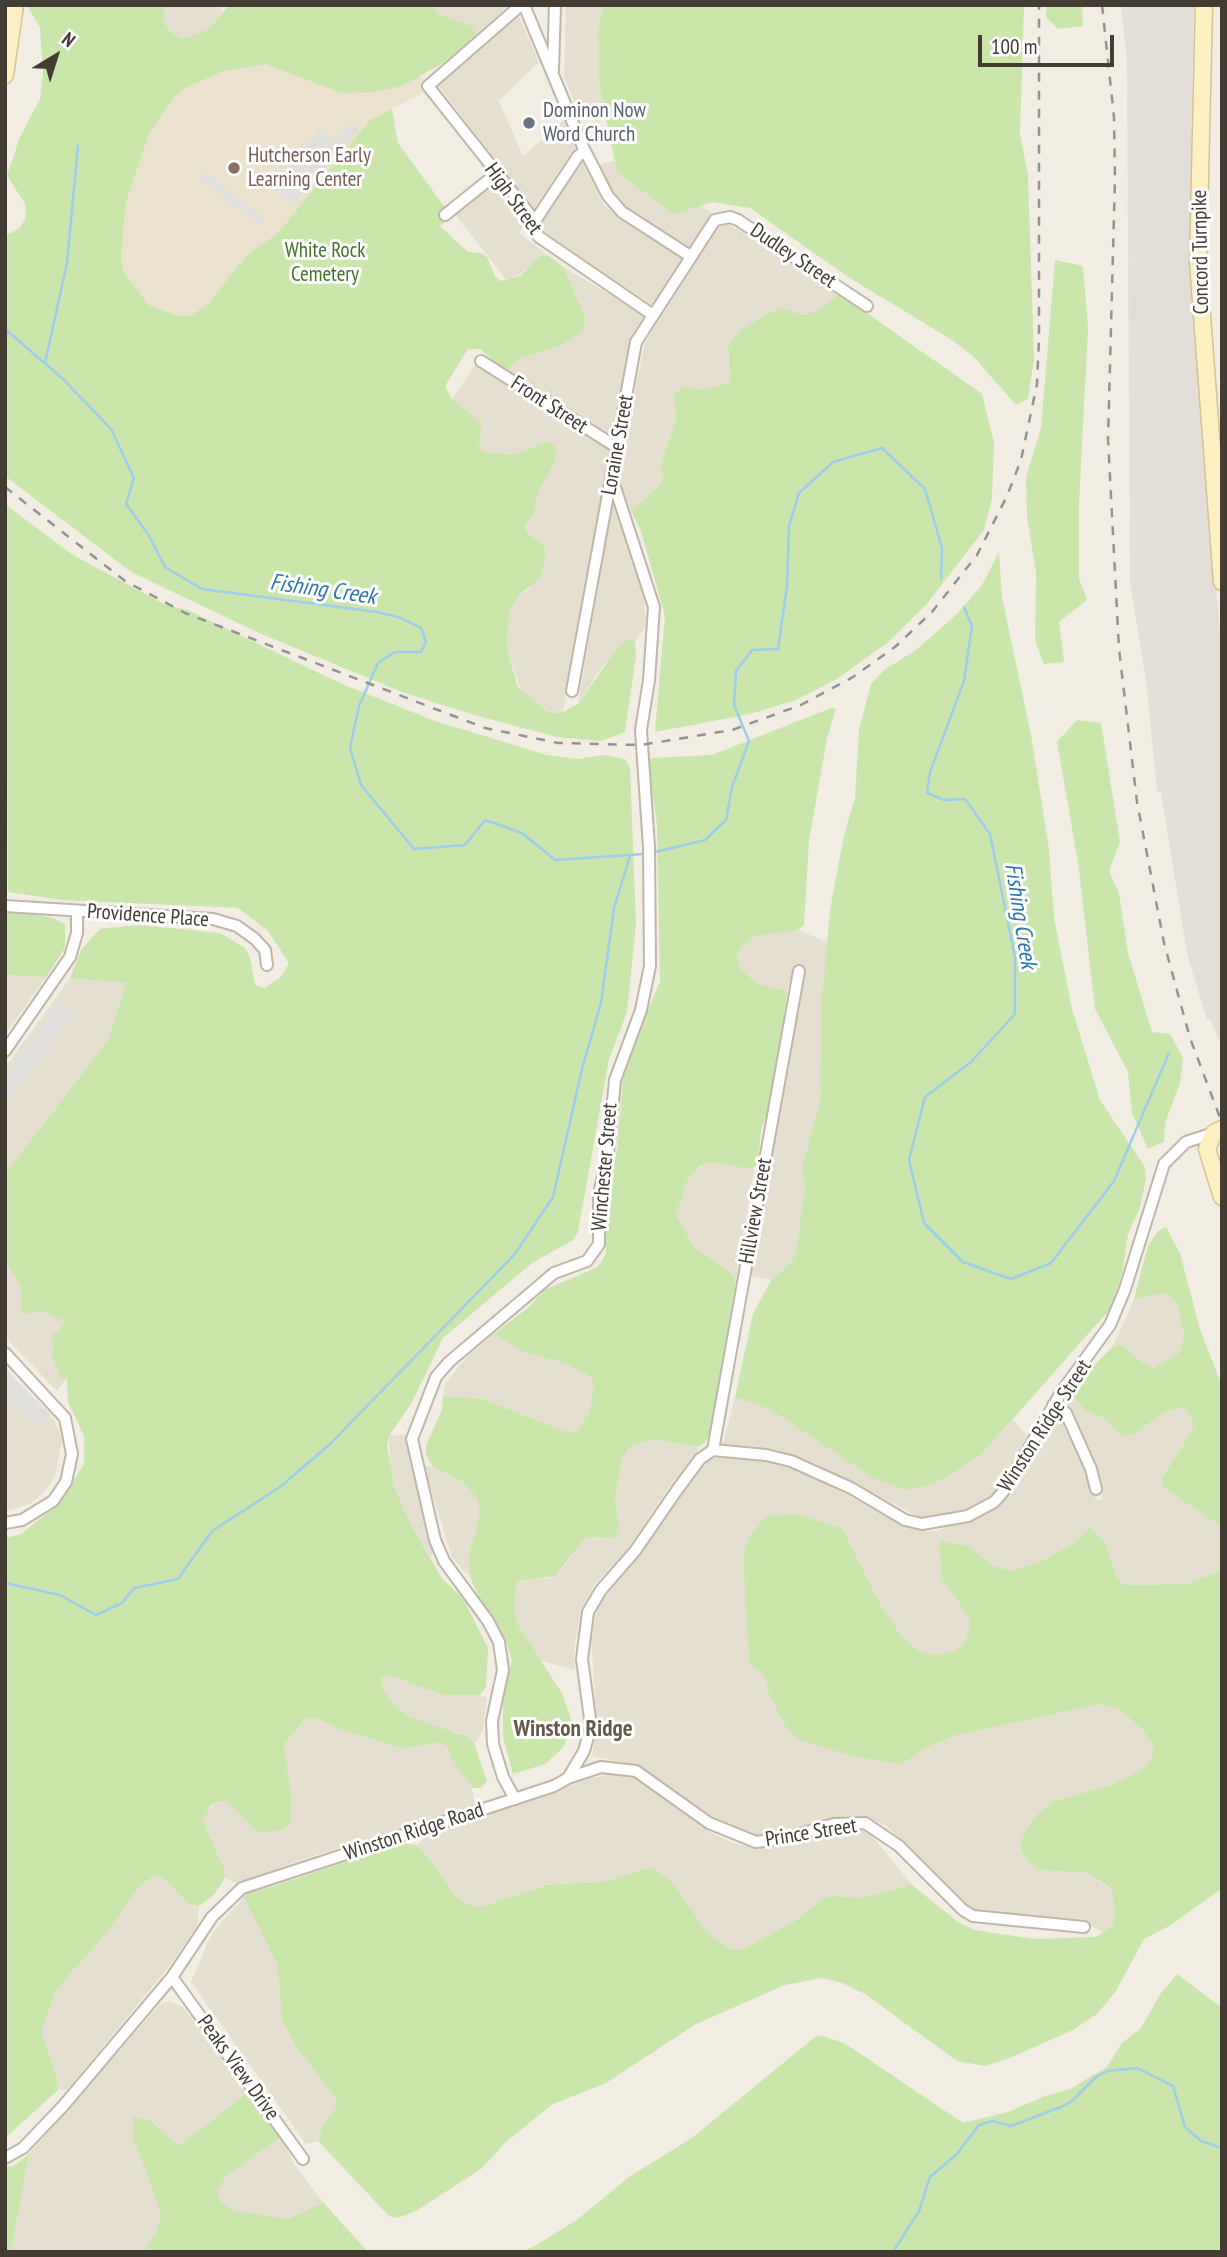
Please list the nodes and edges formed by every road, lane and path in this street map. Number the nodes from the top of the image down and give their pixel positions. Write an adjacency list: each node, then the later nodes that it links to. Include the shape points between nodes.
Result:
1 (15, 5): 5 (street)
2 (522, 5): 6 (street); 8 (street, High Street, via 428,86)
3 (555, 5): 6 (street)
4 (1204, 5): 18 (street, Concord Turnpike, via 1198,262)
5 (5, 75)
6 (553, 77): 7 (street)
7 (585, 151): 11 (street); 12 (street, via 608,196 622,212)
8 (496, 174): 9 (street); 11 (street, High Street)
9 (445, 215)
10 (715, 220): 12 (street, Loraine Street); 13 (street, Dudley Street, via 738,220)
11 (535, 221): 14 (street, High Street, via 532,226 539,237)
12 (690, 256): 14 (street, Loraine Street)
13 (867, 306)
14 (653, 316): 16 (street, Loraine Street, via 636,342)
15 (481, 361): 16 (street, Front Street)
16 (618, 447): 17 (street, Loraine Street)
17 (612, 478): 19 (street, Loraine Street); 33 (street, Winchester Street, via 654,607 641,730 649,852 648,984 615,1080 599,1194 599,1244 587,1261 554,1273 449,1362 436,1377 412,1439 435,1540 444,1561 499,1642 503,1670 492,1721 493,1744)
18 (1222, 582)
19 (572, 691)
20 (5, 906): 21 (street, Providence Place)
21 (77, 911): 22 (street, Providence Place, via 222,921 261,944); 24 (street, via 78,933 70,957)
22 (267, 965)
23 (799, 971): 29 (street, Hillview Street)
24 (5, 1051)
25 (1218, 1131): 26 (street, via 1207,1149); 28 (street, Winston Ridge Street, via 1186,1142 1164,1164 1110,1325)
26 (1222, 1197)
27 (5, 1353): 31 (street, via 65,1418 72,1454 66,1482 52,1501 22,1520)
28 (1053, 1405): 29 (street, Winston Ridge Street, via 1003,1492 968,1516 941,1523 905,1520 851,1488 791,1461); 30 (street, via 1066,1413)
29 (713, 1450): 32 (street, via 700,1459 587,1612 582,1659 591,1726 584,1751)
30 (1096, 1489)
31 (5, 1523)
32 (568, 1778): 33 (street, Winston Ridge Road); 34 (street, Prince Street, via 601,1767 636,1770 709,1823 756,1842 834,1824 864,1823 899,1846 973,1916)
33 (515, 1799): 35 (street, Winston Ridge Road, via 242,1888 212,1917)
34 (1084, 1927)
35 (172, 1977): 36 (street, Winston Ridge Road, via 61,2109 23,2148); 37 (street, Peaks View Drive)
36 (5, 2158)
37 (303, 2159)

